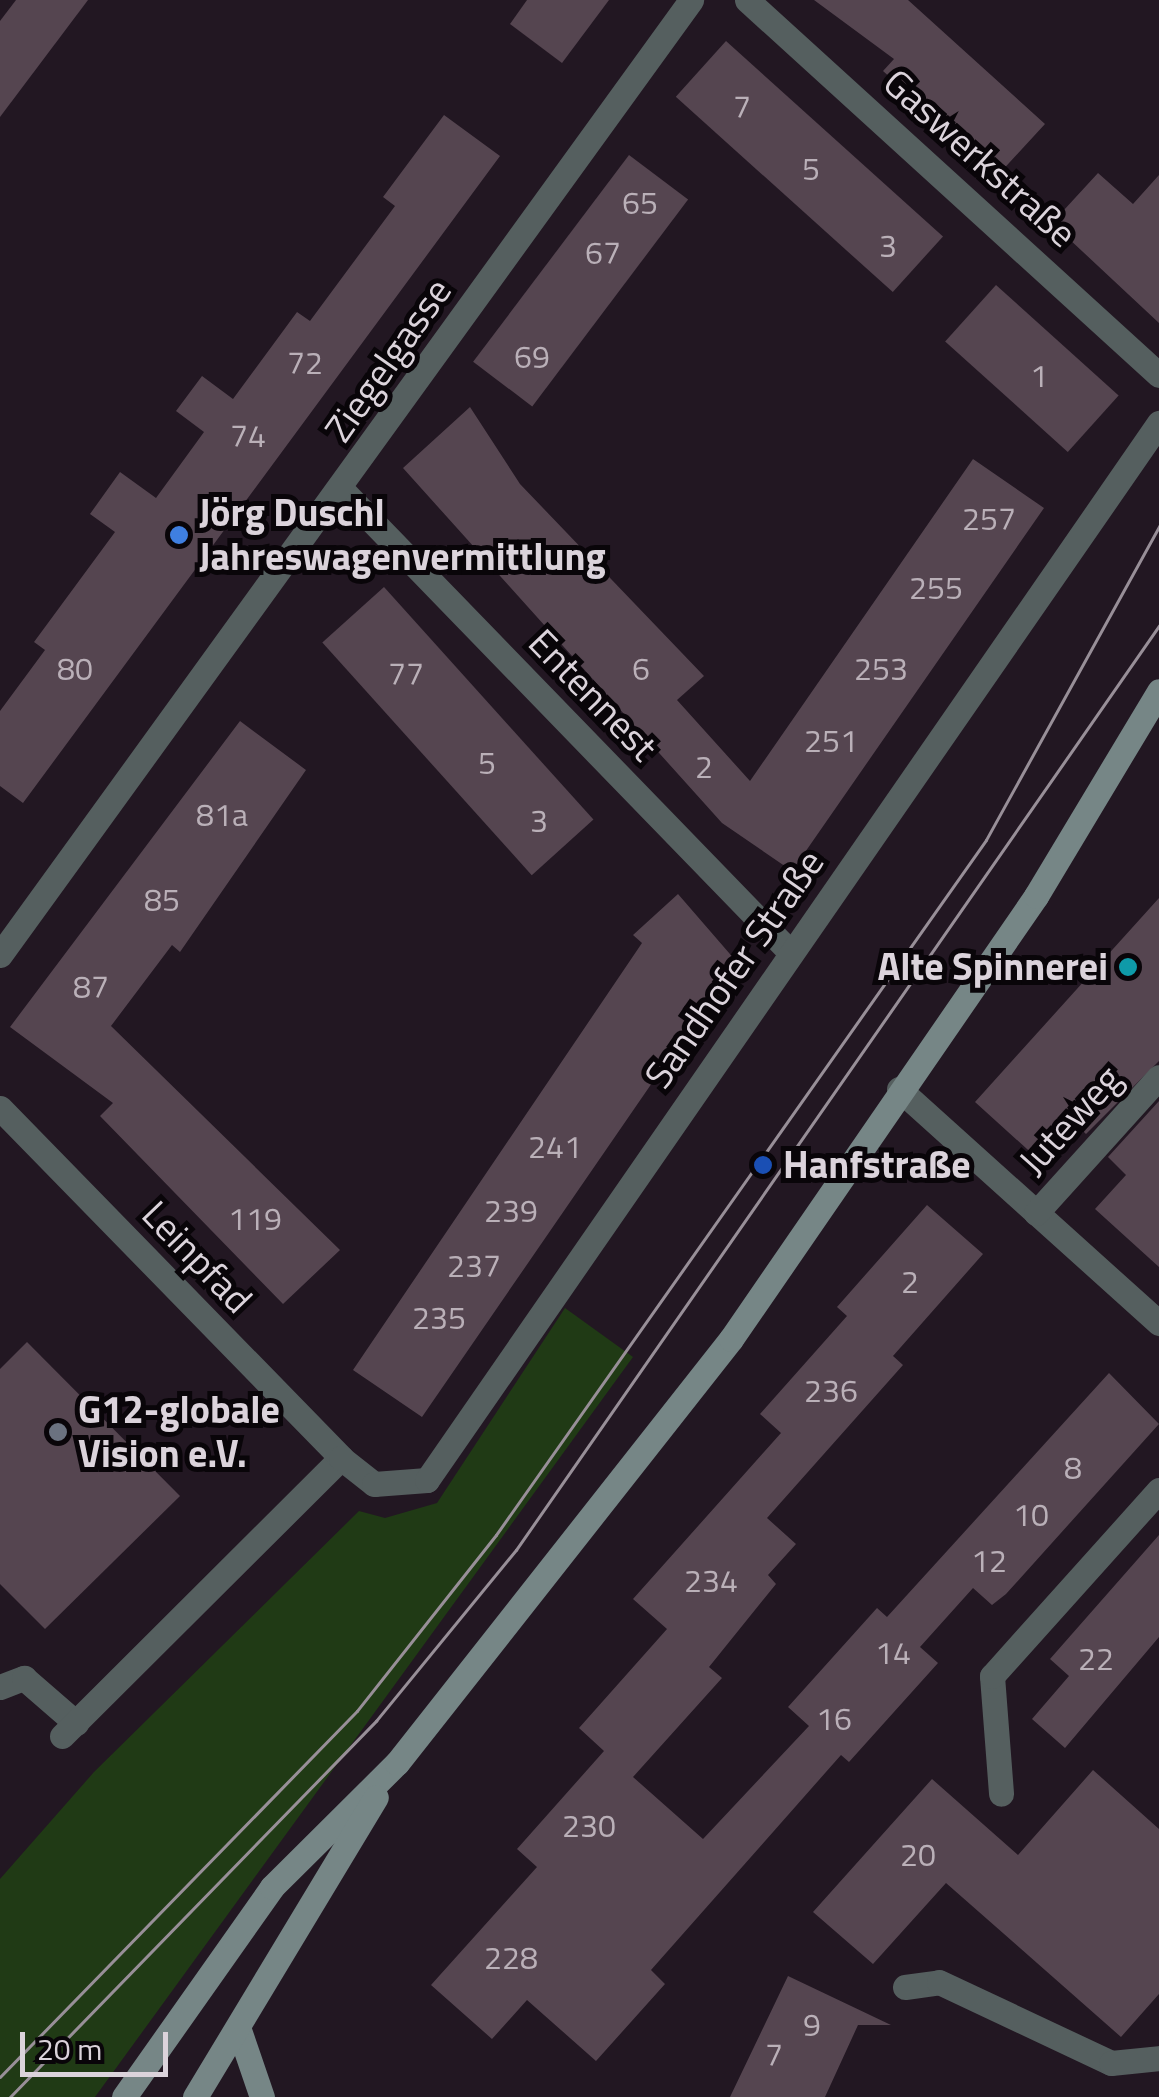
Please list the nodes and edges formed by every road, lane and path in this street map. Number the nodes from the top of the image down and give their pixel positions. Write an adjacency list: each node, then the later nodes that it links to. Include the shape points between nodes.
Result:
1 (691, 0): 5 (street, Ziegelgasse)
2 (748, 0): 3 (street, Gaswerkstraße)
3 (1159, 376)
4 (1159, 423): 7 (street, Sandhofer Straße)
5 (342, 490): 7 (street, Entennest); 8 (street, Ziegelgasse)
6 (1159, 691): 10 (street, via 1036,896)
7 (790, 952): 14 (street, Sandhofer Straße, via 448,1460 400,1488 374,1484)
8 (0, 955)
9 (1159, 1077): 12 (street, Juteweg)
10 (899, 1089): 12 (street); 17 (street, via 730,1339)
11 (0, 1108): 14 (street, Leinpfad)
12 (1036, 1213): 13 (street)
13 (1159, 1323)
14 (341, 1458): 16 (street, via 69,1730 24,1678)
15 (1159, 1490): 18 (street, via 992,1676)
16 (0, 1687)
17 (397, 1762): 20 (street); 22 (street, via 272,1887)
18 (1001, 1794)
19 (905, 1988): 21 (street, via 939,1982 1112,2064)
20 (238, 2026): 23 (street); 24 (street)
21 (1159, 2058)
22 (124, 2097)
23 (195, 2097)
24 (262, 2097)

